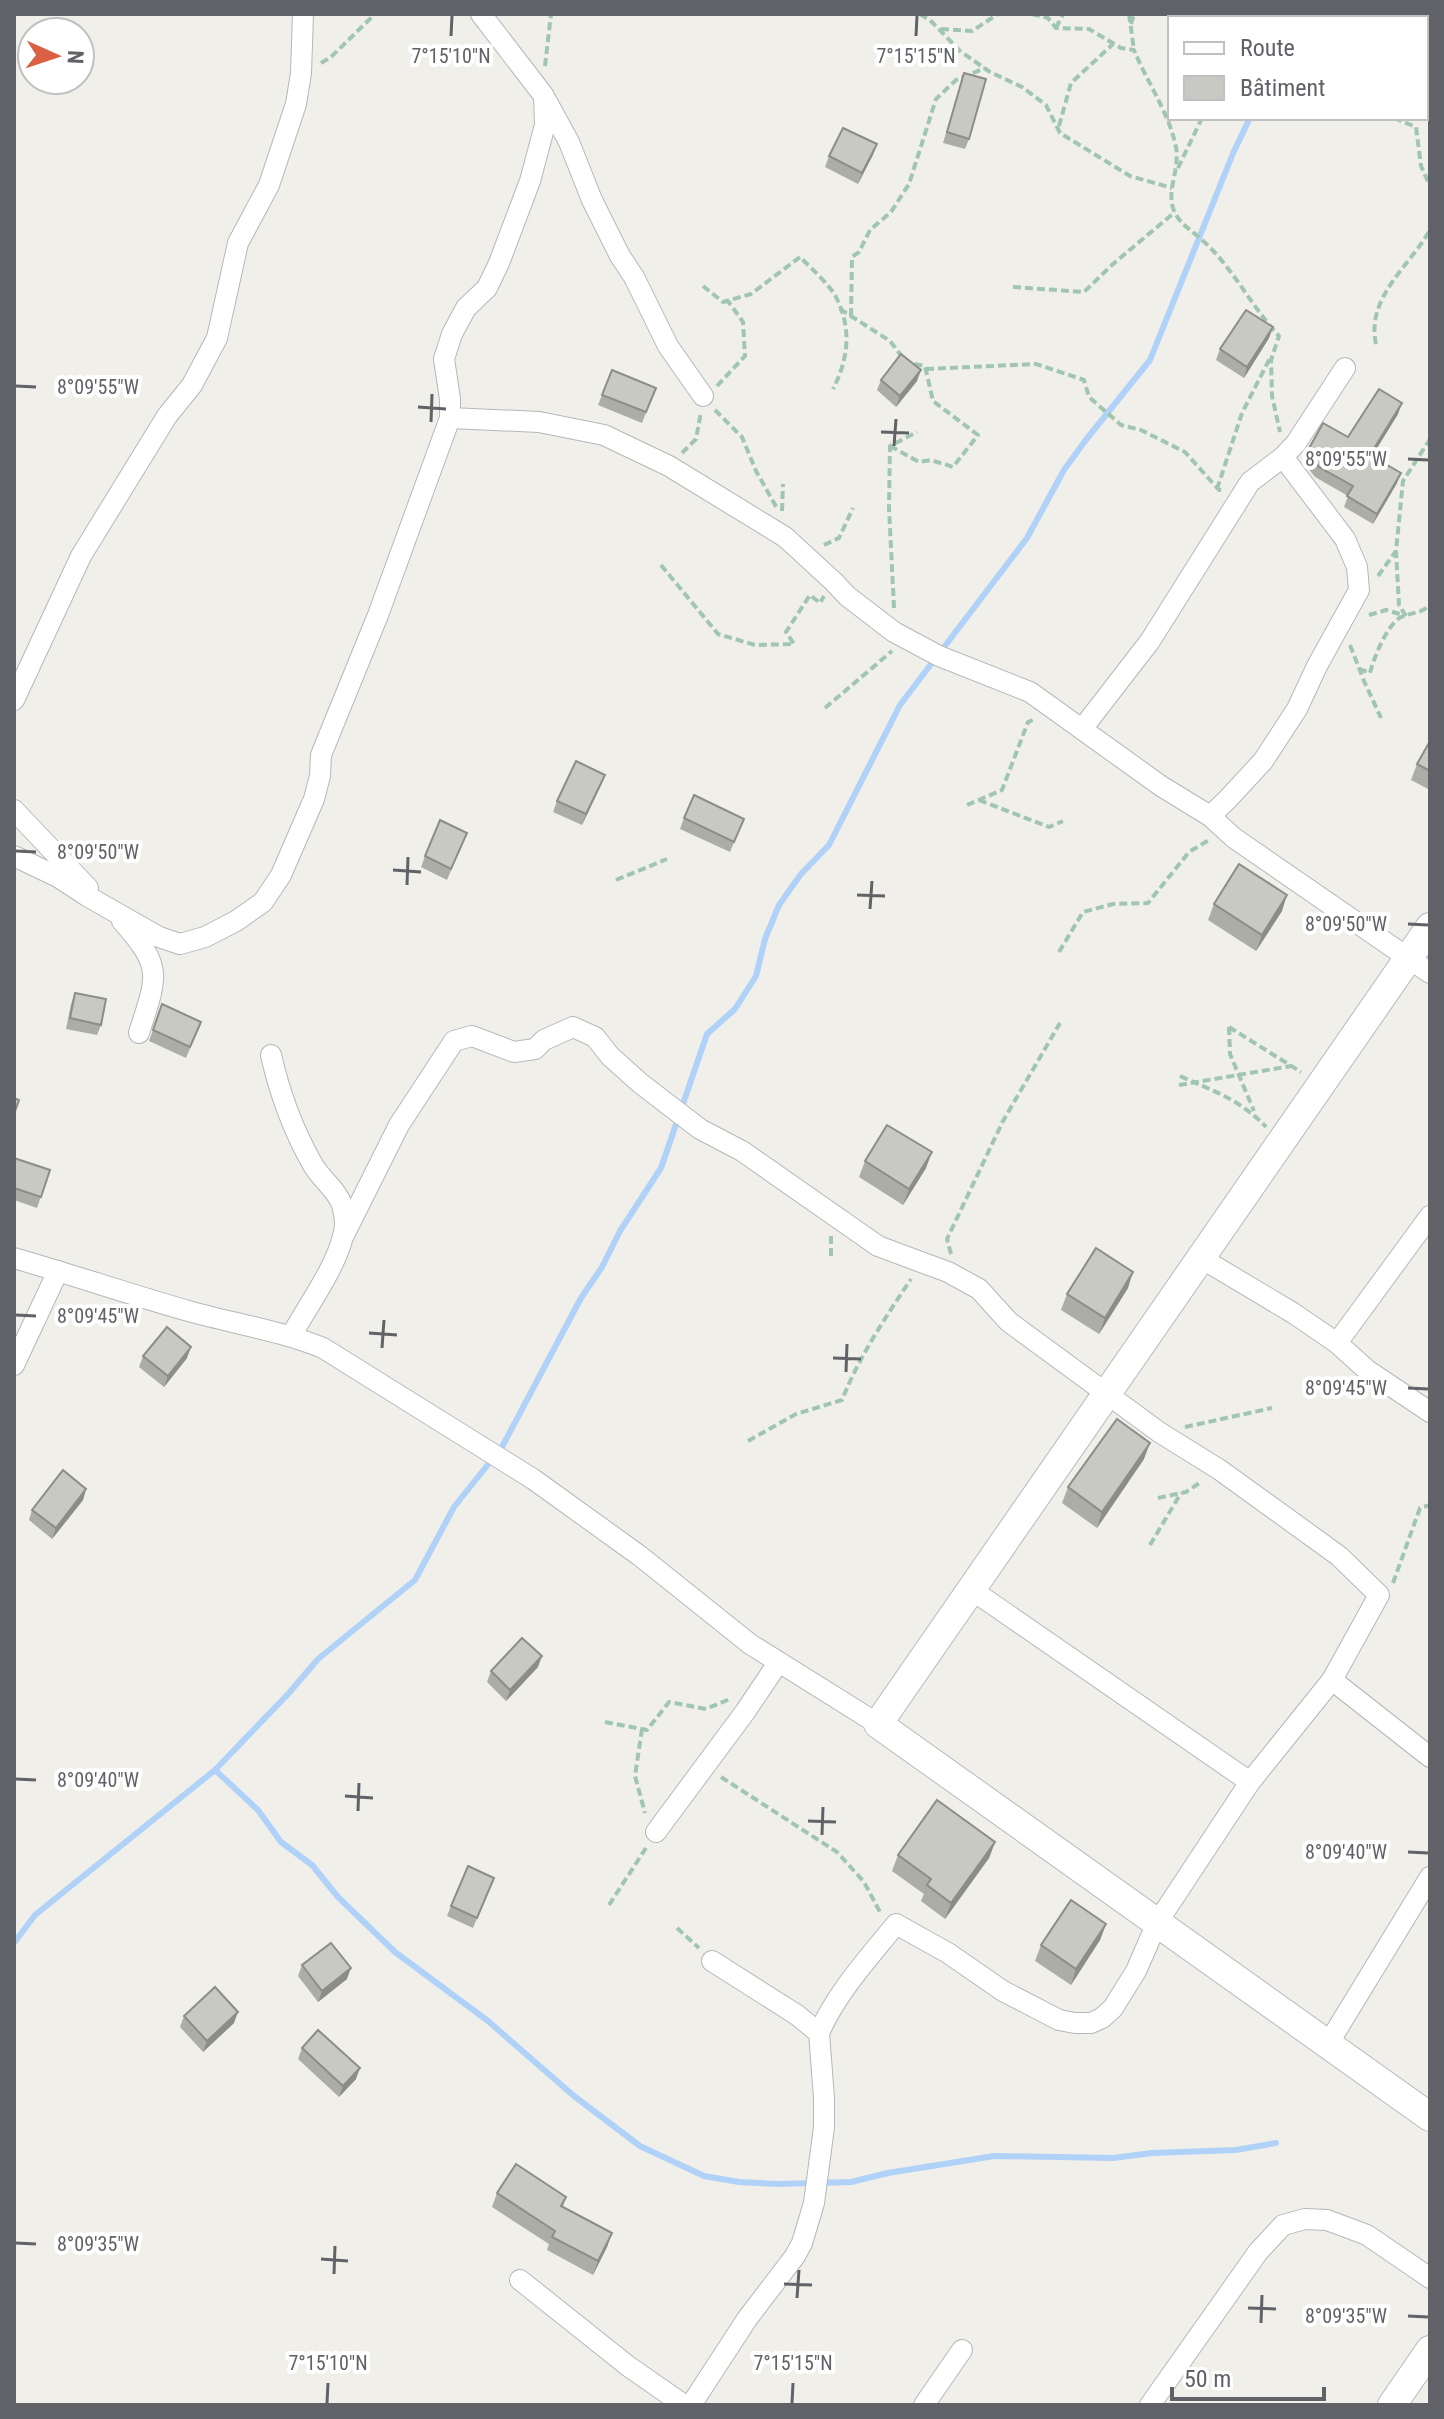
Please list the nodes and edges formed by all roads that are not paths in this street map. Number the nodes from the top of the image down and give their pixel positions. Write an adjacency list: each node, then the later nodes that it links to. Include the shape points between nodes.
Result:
1 (303, 14): 8 (street, via 296,104 269,185 238,243 217,338 81,556)
2 (481, 14): 3 (street)
3 (544, 96): 5 (street, via 620,256 668,346); 6 (street, via 545,125 516,220 487,288 466,308 444,359)
4 (1345, 368): 7 (street, via 1296,443)
5 (703, 396)
6 (450, 418): 9 (street, via 566,426 604,435 669,466 785,537 847,596 906,639 1030,692); 15 (street, via 321,755 306,822 281,875 263,902 236,921 180,944)
7 (1283, 447): 9 (street, via 1250,482 1150,641); 11 (street, via 1345,539 1357,567 1359,590 1297,709 1263,761)
8 (14, 700)
9 (1082, 729): 11 (street)
10 (14, 810): 13 (street)
11 (1210, 816): 17 (street)
12 (14, 856): 13 (street)
13 (112, 910): 15 (street); 16 (street)
14 (1430, 927): 17 (street)
15 (164, 938): 16 (street)
16 (153, 965): 18 (street, via 154,985)
17 (1419, 966): 23 (street, via 1323,1081)
18 (139, 1033)
19 (271, 1055): 21 (street, via 292,1126 342,1205)
20 (1430, 1216): 26 (street)
21 (344, 1235): 25 (street); 28 (street, via 399,1125 454,1041 472,1036 524,1051 573,1027 595,1037 640,1083 700,1129 742,1151 878,1246 979,1289 1009,1322)
22 (14, 1258): 24 (street)
23 (1201, 1258): 26 (street); 28 (street)
24 (58, 1271): 25 (street); 27 (street)
25 (291, 1336): 31 (street, via 323,1348 533,1479)
26 (1337, 1343): 29 (street)
27 (14, 1365)
28 (1108, 1393): 30 (street); 32 (street, via 1339,1556 1379,1595)
29 (1430, 1412)
30 (972, 1590): 33 (street); 35 (street)
31 (778, 1663): 33 (street); 36 (street)
32 (1332, 1680): 34 (street); 35 (street)
33 (878, 1724): 38 (street)
34 (1430, 1757)
35 (1250, 1782): 38 (street)
36 (656, 1832)
37 (1430, 1877): 41 (street)
38 (1157, 1923): 40 (street, via 1113,2008 1091,2023 1059,2020 896,1924 842,1992); 41 (street)
39 (712, 1961): 40 (street)
40 (819, 2033): 48 (street, via 824,2127 814,2203 802,2243)
41 (1328, 2044): 42 (street)
42 (1430, 2117)
43 (1430, 2278): 50 (street, via 1367,2235 1327,2220 1283,2225 1258,2252)
44 (520, 2280): 47 (street)
45 (962, 2350): 49 (street)
46 (1430, 2350): 51 (street)
47 (684, 2405)
48 (691, 2405)
49 (924, 2405)
50 (1150, 2405)
51 (1392, 2405)

